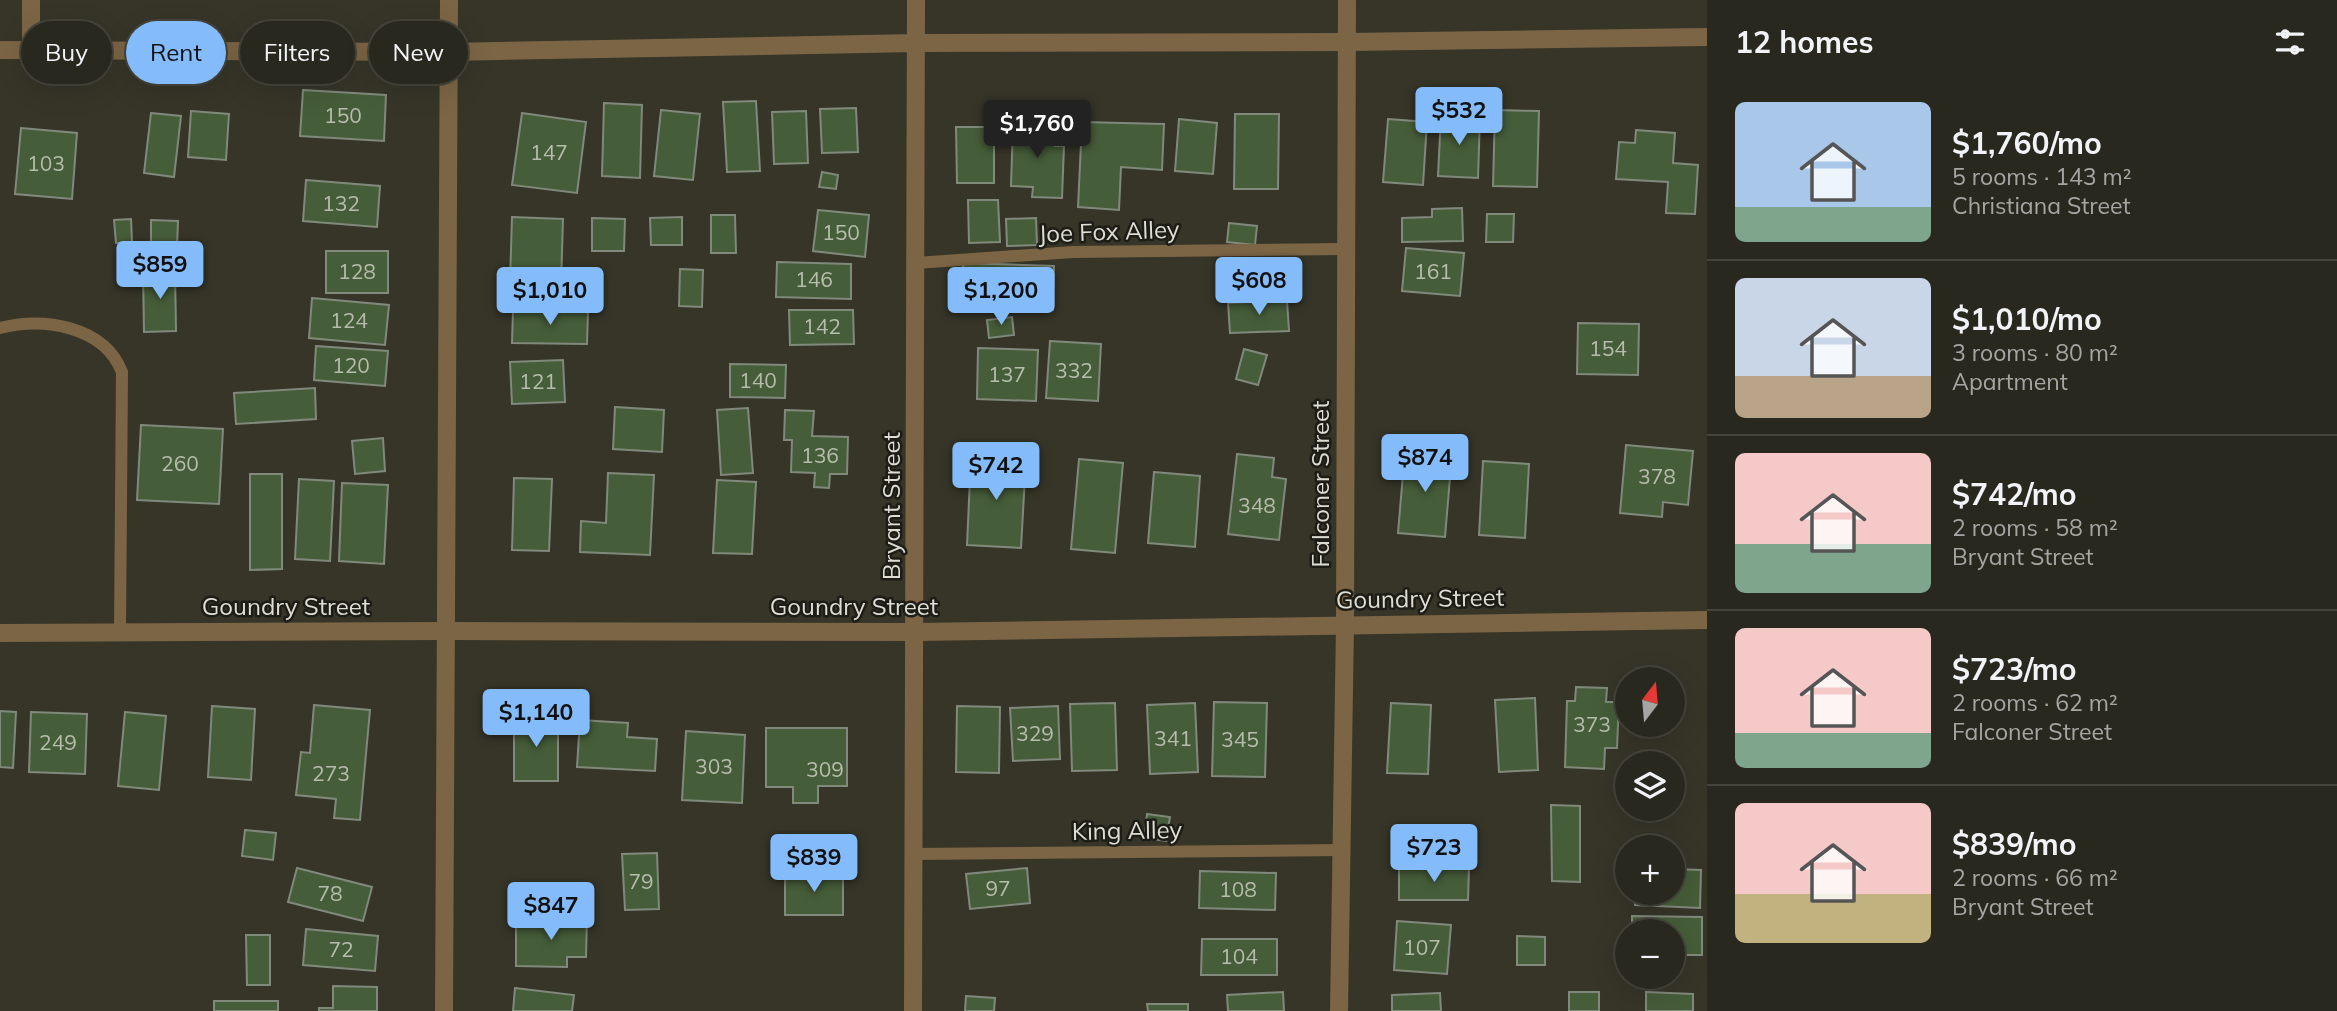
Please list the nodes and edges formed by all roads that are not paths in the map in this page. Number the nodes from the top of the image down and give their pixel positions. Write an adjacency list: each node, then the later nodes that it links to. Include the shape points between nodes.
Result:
1 (31, 0): 5 (street)
2 (449, 0): 6 (street)
3 (916, 0): 9 (street, Bryant Street)
4 (1347, 0): 8 (street, Falconer Street)
5 (31, 21)
6 (449, 21)
7 (1707, 37): 8 (street)
8 (1347, 42): 9 (street); 16 (street, Falconer Street)
9 (916, 43): 14 (street); 17 (street, Bryant Street)
10 (0, 50): 11 (street)
11 (21, 50)
12 (112, 50): 13 (street)
13 (369, 52)
14 (468, 52)
15 (449, 84): 21 (street)
16 (1346, 249): 17 (lane, Joe Fox Alley, via 1073,252); 20 (street, Falconer Street)
17 (916, 263): 23 (street, Bryant Street)
18 (0, 328): 22 (lane, via 55,326 82,332 98,338 119,364)
19 (1707, 620): 20 (street, Goundry Street)
20 (1345, 624): 23 (street, Goundry Street); 25 (street, Falconer Street)
21 (448, 631): 22 (street, Goundry Street); 23 (street, Goundry Street); 27 (street)
22 (120, 632): 24 (street, Goundry Street)
23 (917, 632): 26 (street, Bryant Street)
24 (0, 633)
25 (1341, 850): 26 (lane, King Alley); 29 (street, Falconer Street)
26 (914, 855): 28 (street, Bryant Street)
27 (444, 1011)
28 (914, 1011)
29 (1339, 1011)

